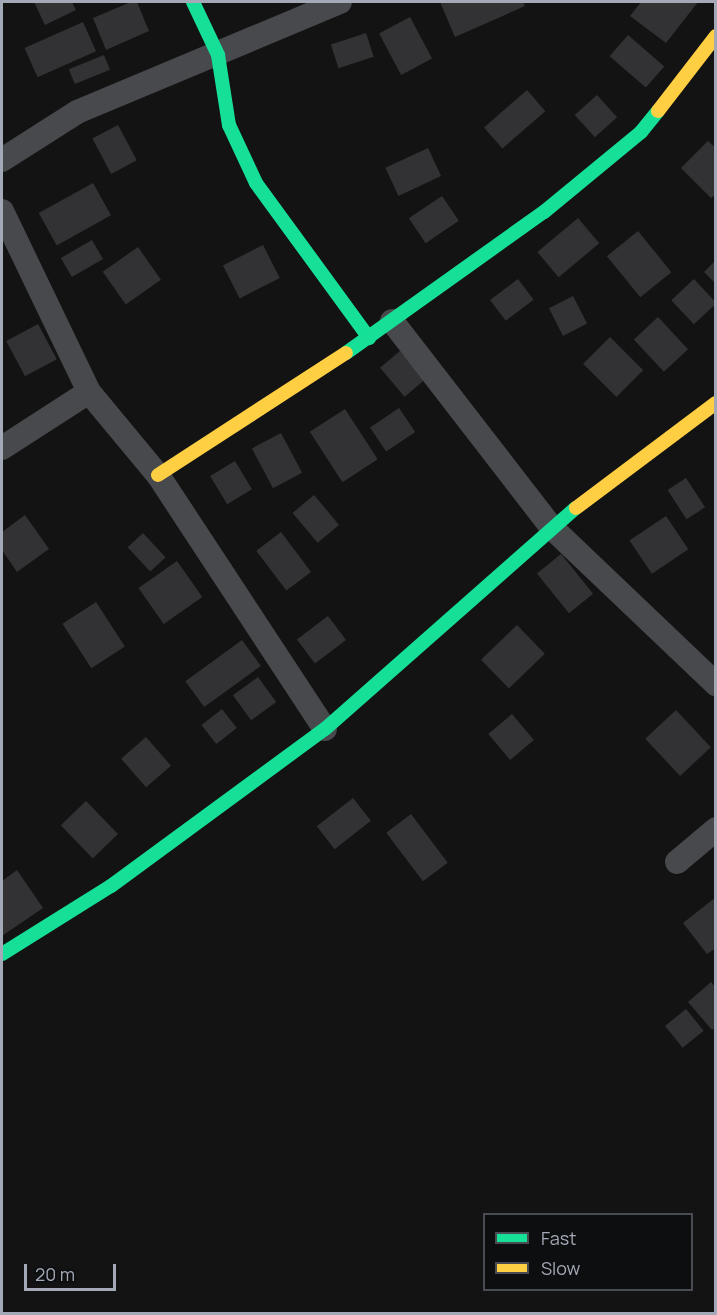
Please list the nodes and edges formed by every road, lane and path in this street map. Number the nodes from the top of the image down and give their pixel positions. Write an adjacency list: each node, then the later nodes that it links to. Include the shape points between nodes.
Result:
1 (194, 2): 4 (street)
2 (340, 2): 4 (street)
3 (716, 36): 7 (street, via 641,132 544,212)
4 (218, 55): 5 (street, via 77,112); 8 (street, via 229,125 256,183)
5 (2, 160)
6 (2, 211): 9 (street)
7 (392, 321): 8 (street); 13 (street)
8 (369, 338): 12 (street)
9 (89, 392): 11 (street); 12 (street)
10 (716, 403): 13 (street)
11 (2, 448)
12 (158, 475): 15 (street)
13 (551, 526): 14 (street); 15 (street)
14 (716, 684)
15 (325, 729): 18 (street, via 111,886)
16 (716, 829): 17 (street)
17 (677, 862)
18 (2, 954)

